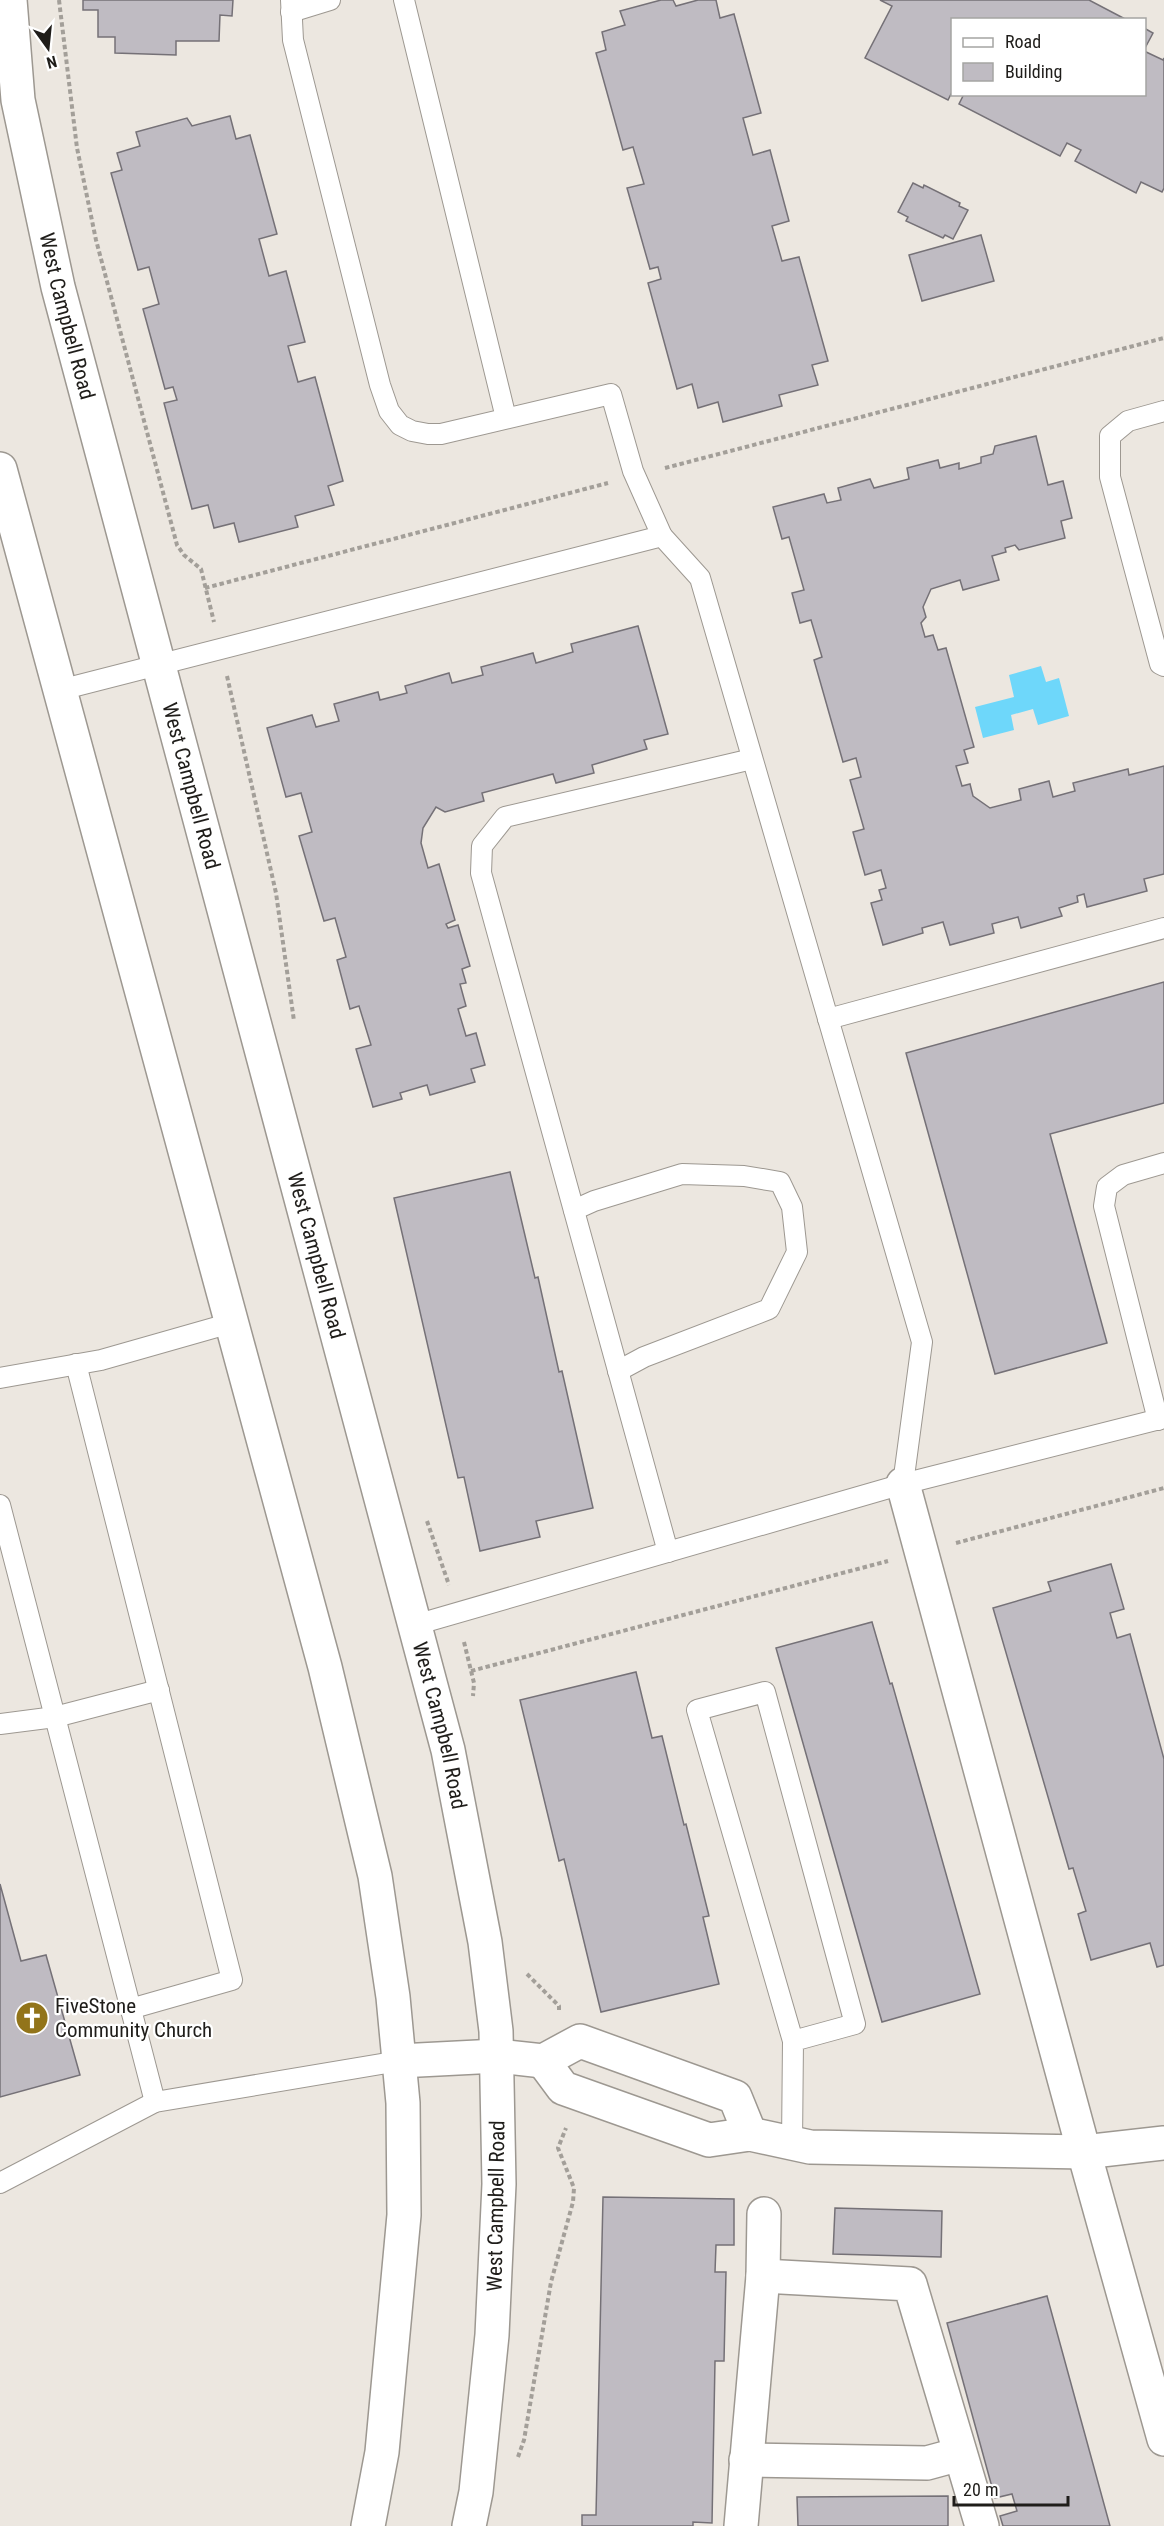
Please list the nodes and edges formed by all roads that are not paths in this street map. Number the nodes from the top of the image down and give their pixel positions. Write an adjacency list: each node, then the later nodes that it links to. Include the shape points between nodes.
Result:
1 (10, 0): 9 (main road, West Campbell Road, via 18,100 58,287)
2 (330, 0): 4 (lane)
3 (404, 0): 6 (lane)
4 (291, 6): 6 (lane, via 293,40 389,411 400,425 428,434)
5 (1164, 411): 10 (lane, via 1128,421 1110,436 1110,477 1160,664)
6 (506, 418): 8 (lane, via 611,394 633,471)
7 (0, 469): 11 (main road)
8 (662, 536): 9 (lane); 12 (lane, via 700,578)
9 (158, 663): 11 (lane); 25 (main road, West Campbell Road)
10 (1164, 666)
11 (60, 690): 17 (main road)
12 (752, 759): 14 (lane); 16 (lane, via 505,817 482,846 481,873)
13 (1164, 928): 14 (lane)
14 (828, 1019): 22 (lane, via 922,1342)
15 (1164, 1163): 21 (lane, via 1123,1175 1107,1186 1104,1206)
16 (574, 1210): 19 (lane); 19 (lane, via 682,1174 744,1176 780,1182 792,1207 797,1252 769,1309 644,1357)
17 (231, 1323): 18 (lane); 33 (main road, via 325,1667 375,1876)
18 (76, 1364): 20 (lane); 26 (lane)
19 (618, 1371): 24 (lane)
20 (0, 1378)
21 (1161, 1419): 22 (lane)
22 (903, 1484): 24 (lane); 40 (main road)
23 (0, 1505): 27 (lane)
24 (668, 1552): 25 (lane)
25 (415, 1625): 31 (main road, West Campbell Road, via 448,1750 485,1942)
26 (159, 1690): 27 (lane); 29 (lane, via 232,1980)
27 (55, 1717): 28 (lane); 29 (lane)
28 (0, 1724)
29 (130, 2009): 35 (lane)
30 (793, 2041): 30 (lane, via 855,2024 765,1692 698,1710); 39 (lane)
31 (496, 2056): 33 (main road); 34 (main road); 48 (main road, West Campbell Road, via 499,2184 492,2335)
32 (630, 2058): 34 (main road, via 580,2041); 36 (main road); 37 (main road, via 735,2097)
33 (399, 2061): 35 (lane); 47 (main road, via 404,2215 382,2452)
34 (543, 2061): 36 (main road, via 563,2088)
35 (154, 2102): 41 (lane)
36 (614, 2106): 37 (main road, via 710,2140)
37 (750, 2134): 39 (main road)
38 (1164, 2143): 40 (main road)
39 (792, 2144): 40 (main road, via 842,2149)
40 (1084, 2152): 44 (main road)
41 (0, 2183)
42 (764, 2214): 43 (main road)
43 (763, 2276): 45 (main road, via 910,2284); 46 (main road)
44 (1164, 2439)
45 (960, 2454): 46 (main road, via 927,2463); 50 (main road)
46 (746, 2460): 49 (main road)
47 (368, 2526)
48 (469, 2526)
49 (741, 2526)
50 (982, 2526)

